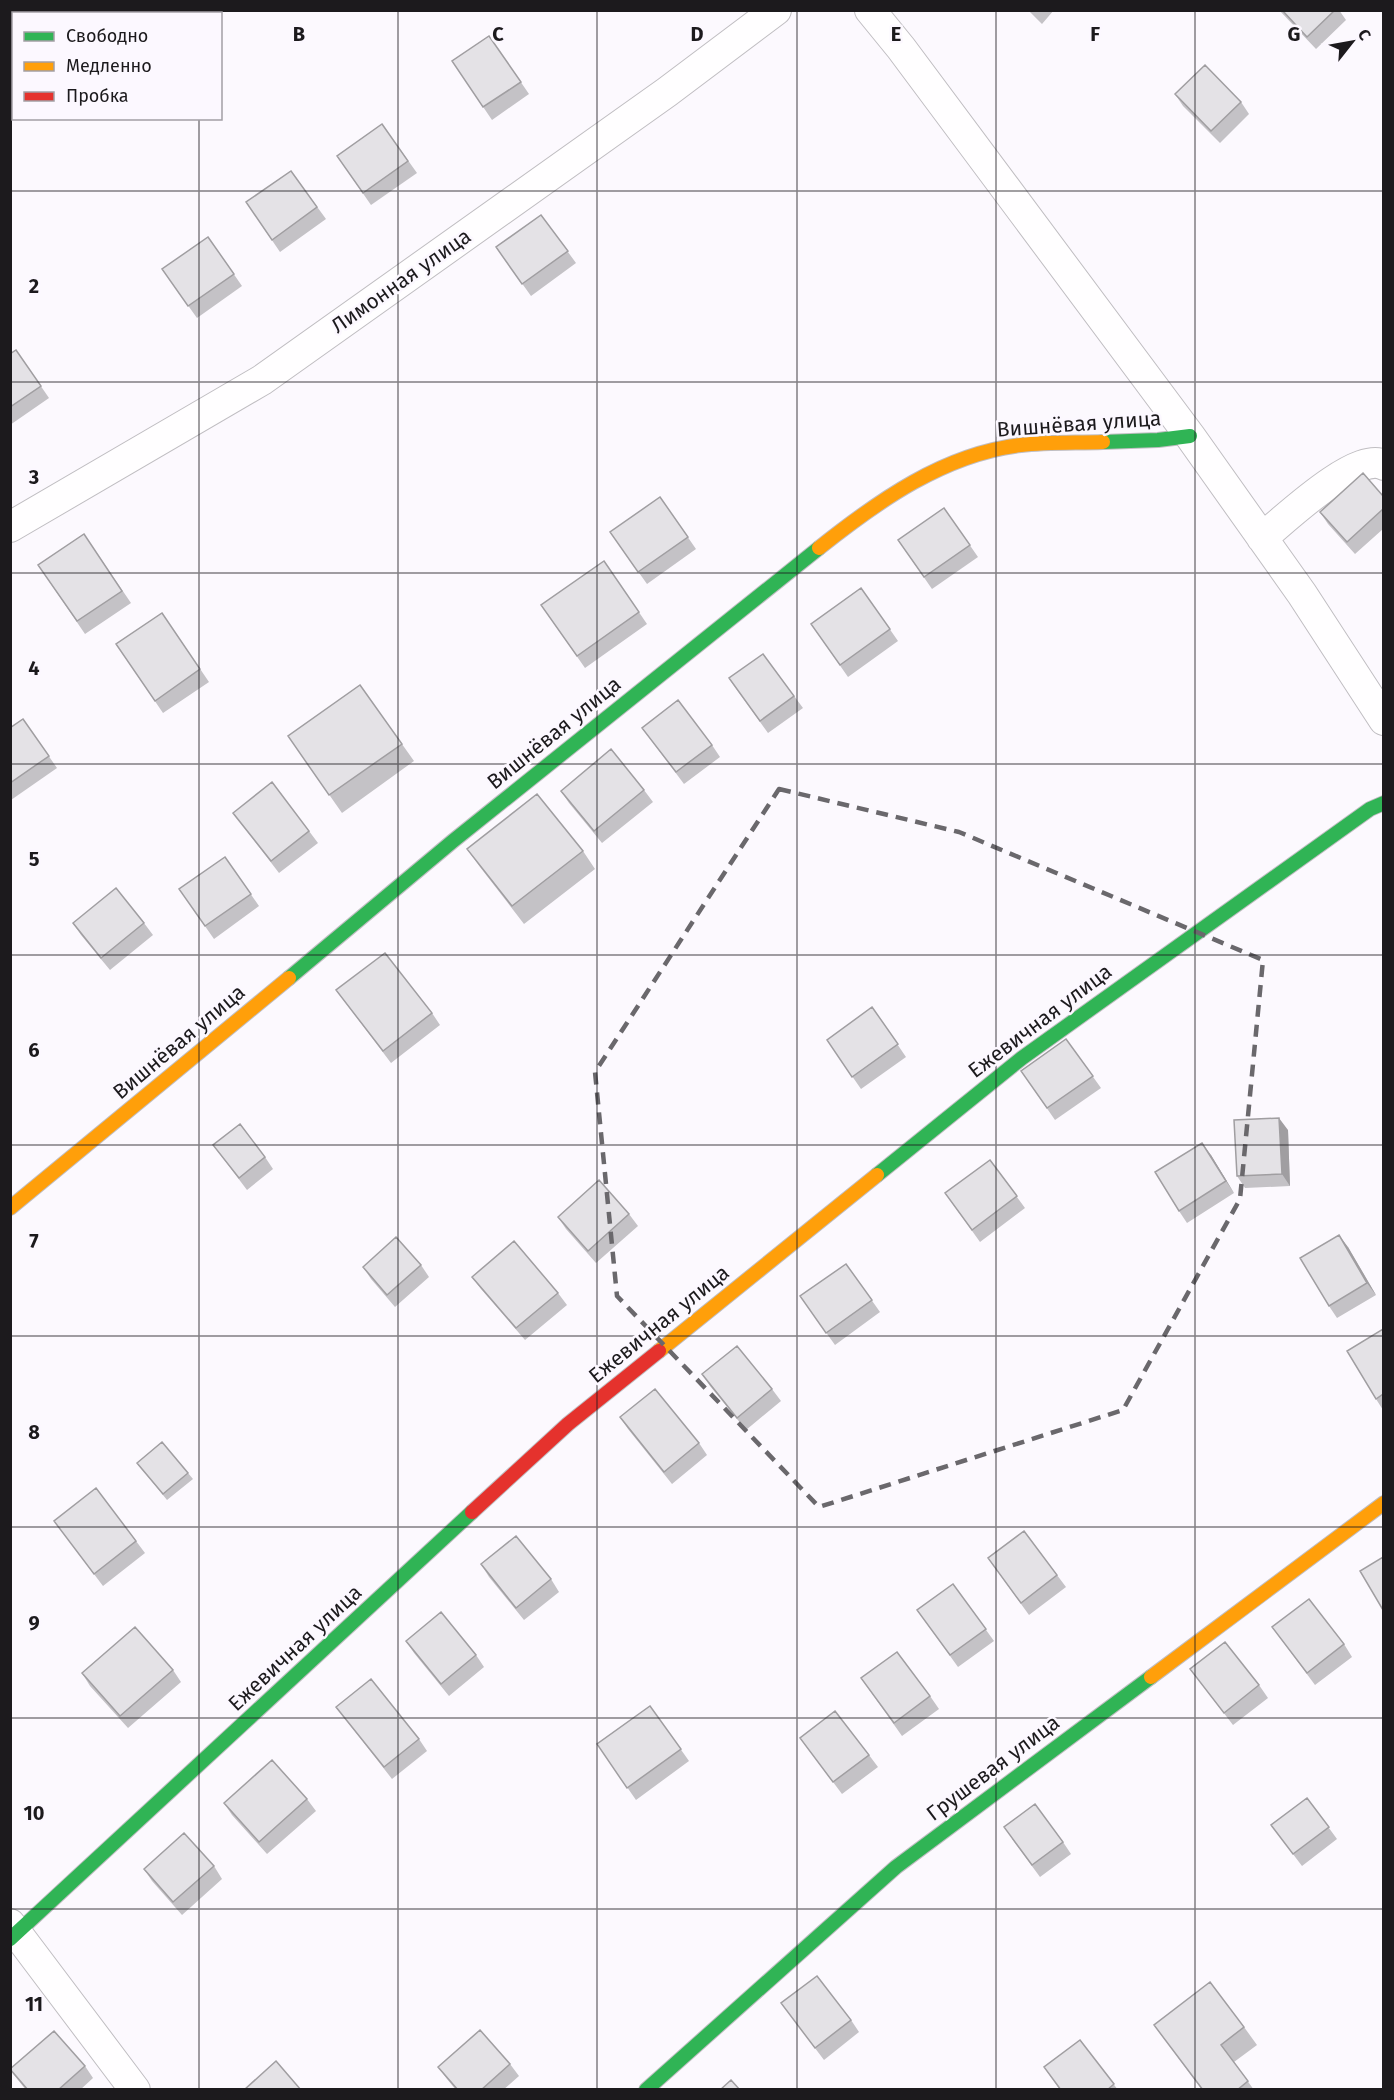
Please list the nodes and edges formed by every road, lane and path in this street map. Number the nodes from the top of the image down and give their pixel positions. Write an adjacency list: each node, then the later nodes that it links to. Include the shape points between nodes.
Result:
1 (776, 10): 5 (street, Лимонная улица, via 262,380)
2 (870, 10): 3 (street)
3 (1190, 436): 6 (street); 9 (street, Вишнёвая улица, via 1020,445 971,456 911,482 840,531 462,833)
4 (1383, 465): 6 (street, via 1358,465)
5 (10, 527)
6 (1262, 538): 7 (street)
7 (1383, 720)
8 (1383, 803): 11 (street, Ежевичная улица, via 1022,1058 568,1424)
9 (10, 1208)
10 (1383, 1503): 13 (street, Грушевая улица, via 896,1867)
11 (13, 1931): 12 (street)
12 (135, 2090)
13 (646, 2090)

